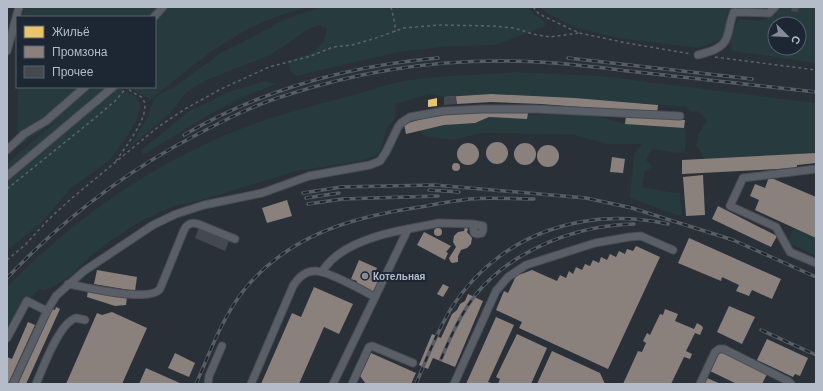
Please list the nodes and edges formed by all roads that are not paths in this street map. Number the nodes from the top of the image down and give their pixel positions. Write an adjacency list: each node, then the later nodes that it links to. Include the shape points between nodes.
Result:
1 (163, 7): 3 (lane)
2 (774, 7): 8 (lane, via 769,13 734,12 723,44)
3 (155, 16)
4 (16, 18): 6 (lane)
5 (16, 42): 6 (lane)
6 (9, 44): 7 (lane)
7 (7, 51)
8 (698, 55)
9 (84, 88): 12 (lane)
10 (112, 88): 14 (lane)
11 (680, 116): 21 (lane, via 482,109 444,111 410,118 398,127 380,161 309,176 262,193 204,205 176,214 153,225)
12 (7, 150)
13 (816, 169): 19 (lane, via 743,178 730,206 776,227 790,252)
14 (7, 176)
15 (473, 224): 16 (lane, via 439,223)
16 (408, 229): 20 (lane, via 381,235 345,250 332,258); 22 (lane)
17 (235, 239): 21 (lane, via 192,222 189,224 184,230 160,289 154,294 132,295)
18 (673, 250): 34 (lane, via 641,236 629,237 595,243 526,266 508,277 496,291)
19 (816, 263)
20 (322, 272): 22 (lane); 31 (lane, via 308,272 295,283)
21 (68, 284): 23 (lane, via 56,296)
22 (376, 297): 32 (lane)
23 (47, 311): 25 (lane, via 27,301); 28 (lane)
24 (85, 320): 29 (lane, via 76,318 66,324 50,351)
25 (7, 338)
26 (222, 346): 30 (lane)
27 (413, 363): 33 (lane, via 369,347)
28 (13, 384)
29 (36, 384)
30 (208, 384)
31 (251, 384)
32 (333, 384)
33 (352, 384)
34 (454, 384)
35 (700, 384): 36 (lane, via 715,352 724,349)
36 (791, 384)

